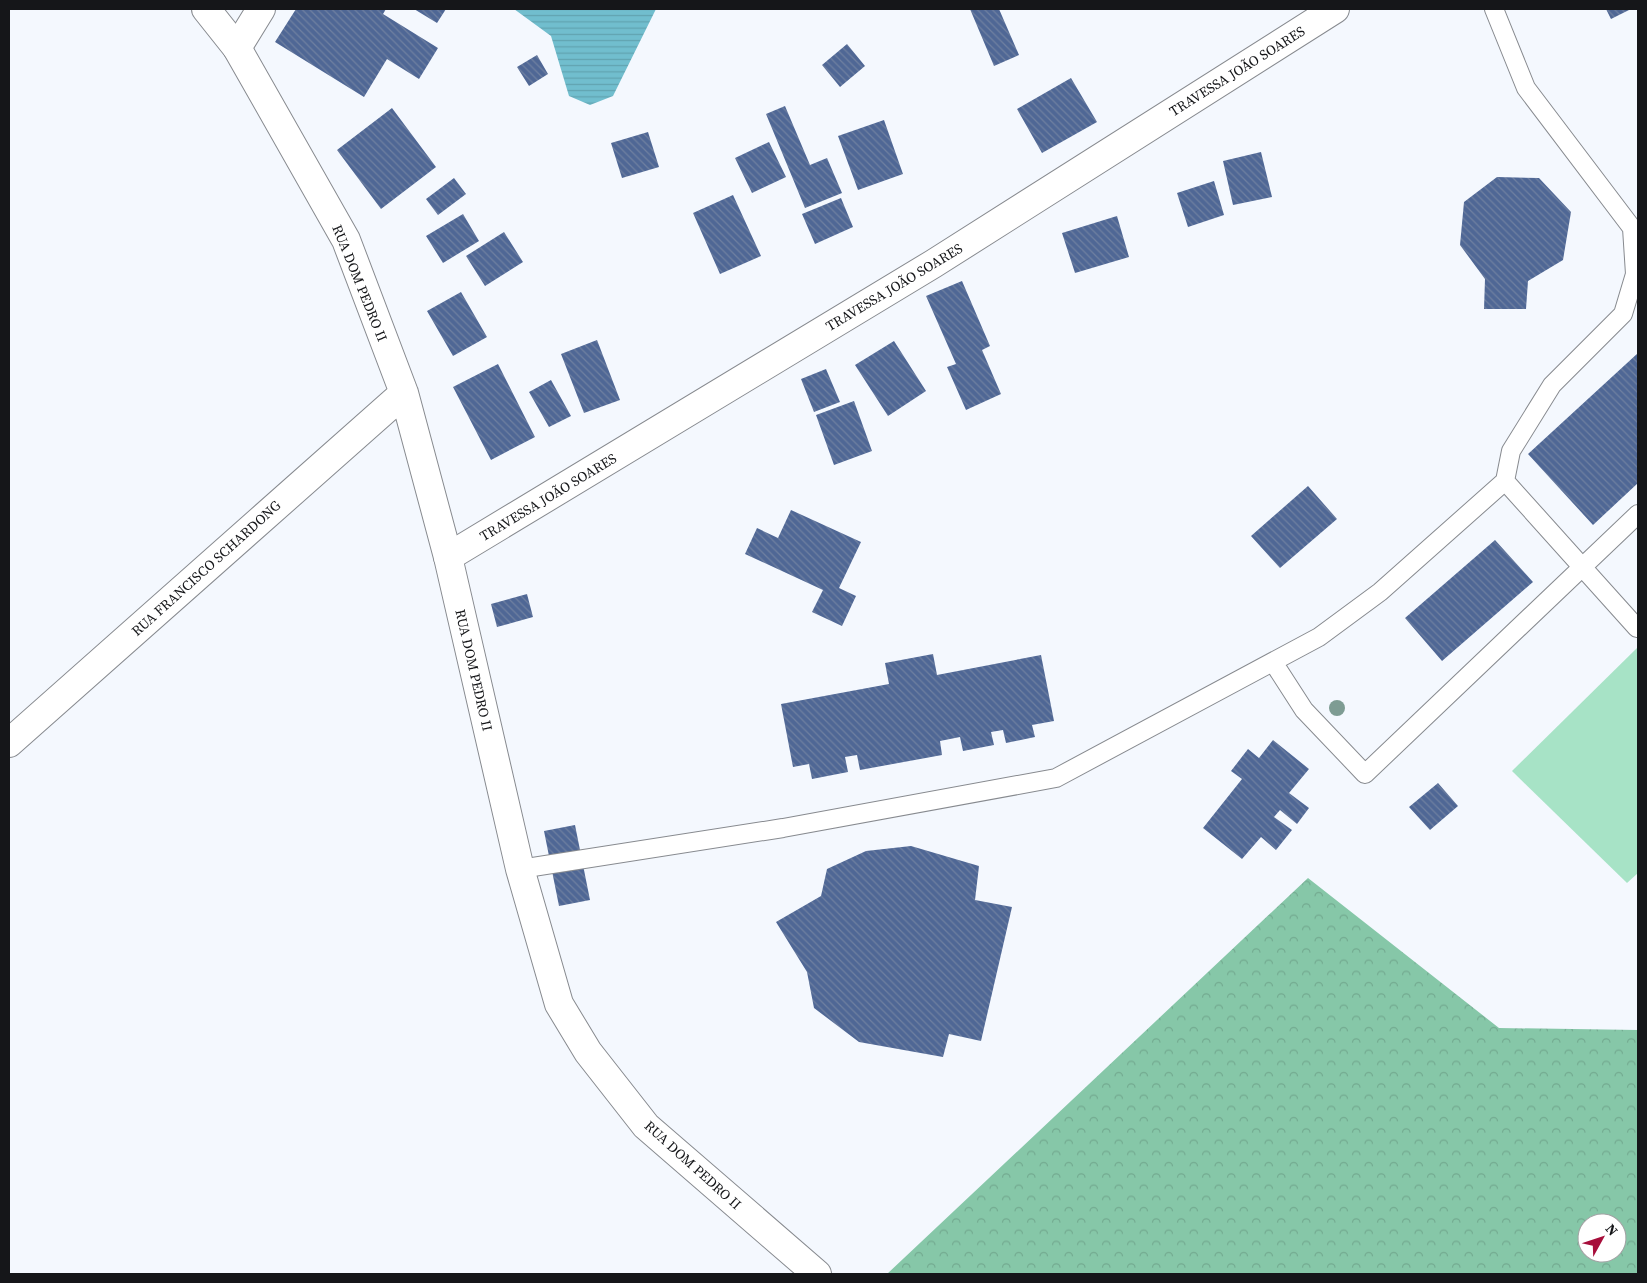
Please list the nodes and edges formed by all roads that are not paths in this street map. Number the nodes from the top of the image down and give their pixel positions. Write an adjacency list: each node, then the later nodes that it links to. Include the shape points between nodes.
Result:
1 (206, 9): 5 (street, RUA DOM PEDRO II)
2 (261, 9): 5 (street)
3 (1335, 9): 9 (street, TRAVESSA JOÃO SOARES, via 933,264)
4 (1494, 9): 7 (lane, via 1526,88 1632,228 1634,274 1623,314 1552,385 1511,451)
5 (237, 48): 6 (street, RUA DOM PEDRO II, via 346,240)
6 (404, 393): 9 (street, RUA DOM PEDRO II); 13 (street, RUA FRANCISCO SCHARDONG)
7 (1505, 481): 10 (lane); 12 (lane, via 1380,592 1319,637)
8 (1638, 514): 10 (lane)
9 (448, 557): 14 (street, RUA DOM PEDRO II)
10 (1582, 567): 11 (lane); 12 (lane, via 1365,774 1304,710)
11 (1637, 628)
12 (1273, 662): 14 (lane, via 1056,778 783,828)
13 (9, 743)
14 (520, 869): 15 (street, RUA DOM PEDRO II, via 559,1004 588,1052 646,1126)
15 (817, 1274)

